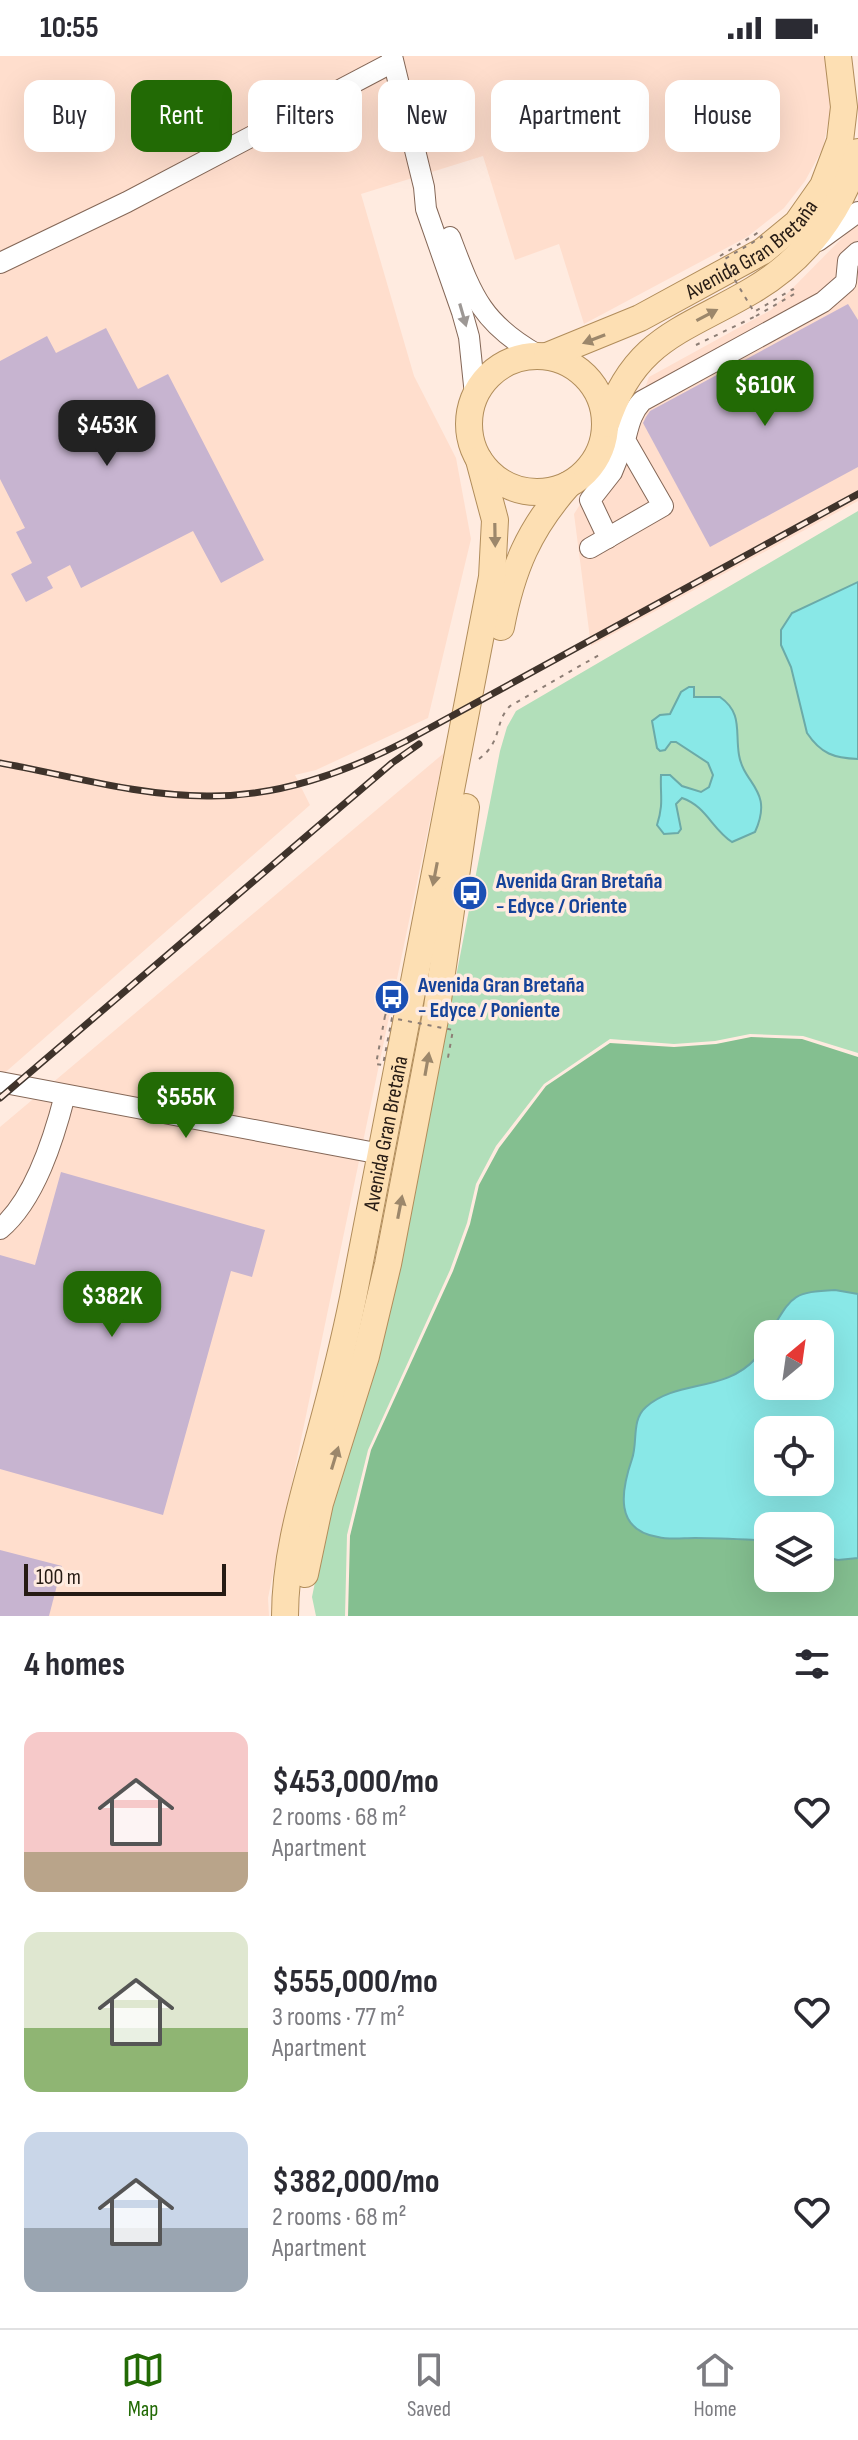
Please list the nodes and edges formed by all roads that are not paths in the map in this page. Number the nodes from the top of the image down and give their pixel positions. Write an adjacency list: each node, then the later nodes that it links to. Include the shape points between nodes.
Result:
1 (838, 56): 9 (main road, Avenida Gran Bretaña, one-way to 9, via 844,107 840,141 823,186 797,223 763,251 654,311)
2 (393, 59): 4 (street); 8 (street, via 127,202)
3 (858, 152): 6 (main road, Avenida Gran Bretaña, via 834,210)
4 (424, 187): 9 (street, via 483,312 508,337); 10 (street, one-way to 10, via 429,220 469,337)
5 (858, 212): 6 (street)
6 (801, 252): 11 (main road, Avenida Gran Bretaña, one-way to 6, via 623,385 637,362 653,347 763,284)
7 (858, 252): 11 (street, via 848,261 846,282 823,302 642,401)
8 (0, 263)
9 (542, 356): 10 (main road, via 500,366); 11 (main road, via 575,367 589,380)
10 (475, 395): 12 (main road, via 469,423)
11 (615, 433): 11 (street, via 663,506 599,543 590,500 612,472); 13 (main road, via 603,442 593,464)
12 (479, 460): 13 (main road, via 498,480 515,488 542,492); 17 (main road, Avenida Gran Bretaña, one-way to 17, via 495,520 492,577)
13 (568, 485): 16 (main road, Avenida Gran Bretaña, one-way to 13, via 461,838 515,569 537,524)
14 (0, 1082): 15 (street)
15 (65, 1095): 17 (street); 18 (street, via 29,1195)
16 (419, 1113): 17 (main road, via 399,1142); 20 (main road, Avenida Gran Bretaña, one-way to 16, via 314,1528 374,1329)
17 (381, 1154): 19 (main road, Avenida Gran Bretaña, via 344,1341 294,1534)
18 (0, 1229)
19 (285, 1616)
20 (302, 1616)

